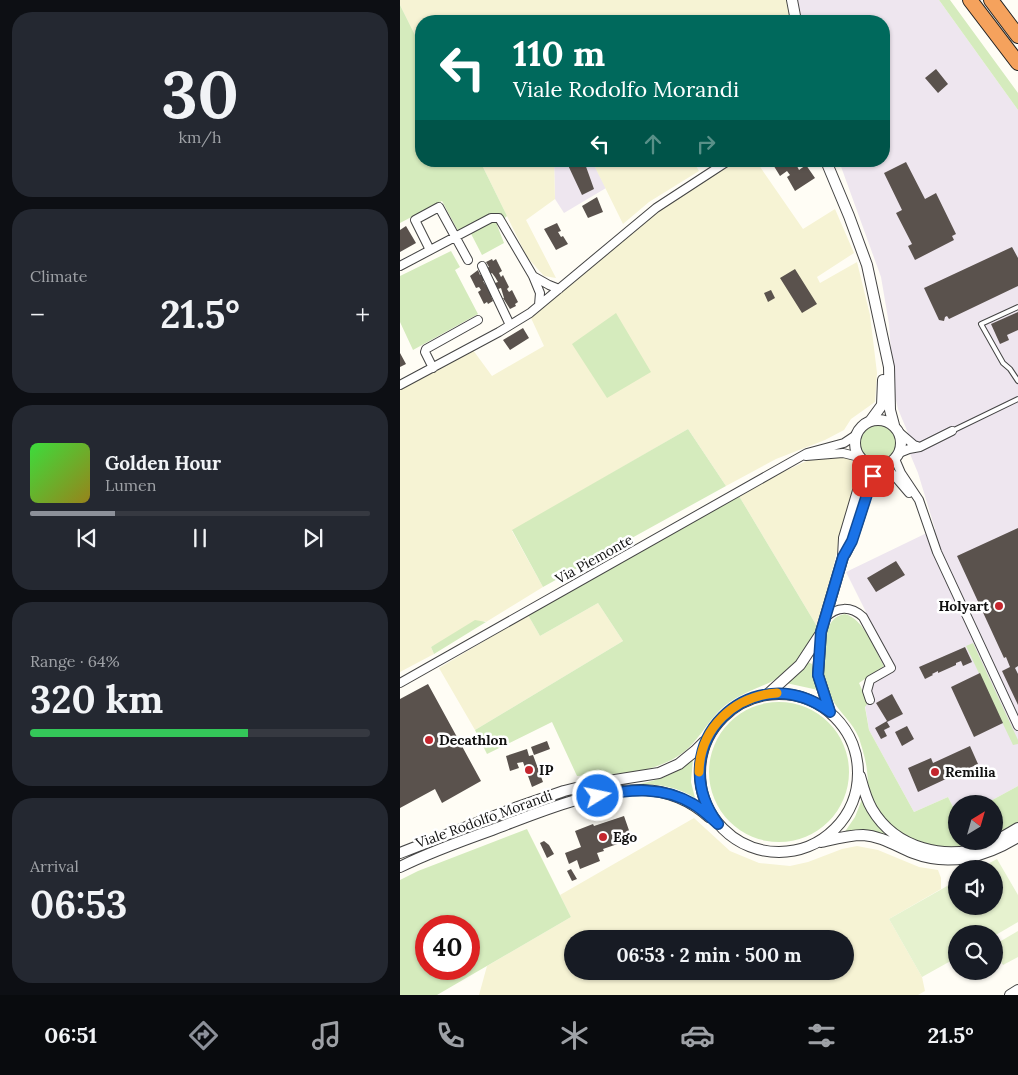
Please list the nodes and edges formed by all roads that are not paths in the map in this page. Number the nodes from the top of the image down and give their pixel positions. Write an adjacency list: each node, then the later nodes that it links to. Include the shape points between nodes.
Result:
1 (792, 0): 4 (street)
2 (970, 0): 6 (highway)
3 (991, 0): 5 (highway)
4 (795, 15)
5 (1018, 36)
6 (1018, 63)
7 (719, 167): 15 (street, via 656,208)
8 (828, 167): 20 (street, via 862,248)
9 (456, 236): 10 (street); 10 (street, via 439,207 415,220); 11 (street); 14 (street, via 492,218 499,218)
10 (430, 250): 12 (street)
11 (468, 260)
12 (400, 266)
13 (482, 266): 19 (street)
14 (533, 276): 15 (street); 16 (street, via 540,293)
15 (559, 289): 16 (street)
16 (539, 305): 19 (street)
17 (1018, 307): 22 (lane, via 981,324 1003,363)
18 (478, 320): 21 (street, via 426,349)
19 (510, 325): 21 (street)
20 (886, 357): 25 (street, via 882,405); 26 (street, via 890,410)
21 (433, 368): 23 (street)
22 (1018, 381)
23 (400, 385)
24 (1018, 399): 27 (lane)
25 (871, 420): 26 (street, via 885,420); 28 (street)
26 (897, 429): 29 (street); 30 (street, via 901,447)
27 (952, 431): 29 (street)
28 (856, 435): 31 (street, Via Piemonte, via 844,444 815,450); 32 (street, via 854,443)
29 (920, 447): 30 (street)
30 (897, 456): 33 (street); 34 (street, via 901,473)
31 (801, 457): 32 (street, Via Piemonte, via 843,453); 38 (street, Via Piemonte)
32 (861, 458): 33 (street, via 870,465); 35 (street, via 860,484 844,538)
33 (880, 466): 34 (street, via 891,472); 35 (street, via 869,486 852,541)
34 (923, 510): 42 (street, via 937,552)
35 (843, 557): 36 (street)
36 (826, 618): 37 (street); 40 (street, via 844,608 858,612 891,668 870,680 867,691)
37 (821, 632): 39 (street, via 800,665); 41 (street, via 818,675)
38 (400, 683)
39 (768, 694): 41 (street, Viale Rodolfo Morandi, via 801,696); 43 (street, Viale Rodolfo Morandi, via 736,705 719,720)
40 (870, 700)
41 (830, 712): 44 (street, Viale Rodolfo Morandi, via 848,734)
42 (1018, 726)
43 (706, 739): 45 (street, Viale Rodolfo Morandi, via 700,758 699,778 707,807); 49 (street, Viale Rodolfo Morandi, via 679,764 659,773 564,791)
44 (858, 770): 46 (street, via 867,799 878,818 894,835 913,845 948,852 969,850); 48 (street, Viale Rodolfo Morandi, via 855,796 843,820)
45 (718, 824): 48 (street, Viale Rodolfo Morandi, via 737,841 762,850 788,852); 50 (street, Viale Rodolfo Morandi, via 695,805 673,795 643,790 622,792 585,798 535,814)
46 (1018, 828)
47 (1018, 837): 48 (street, via 986,854 952,860 923,856 881,838 863,835)
48 (813, 845)
49 (400, 853)
50 (400, 867)
51 (1018, 990): 52 (street)
52 (1010, 995)

